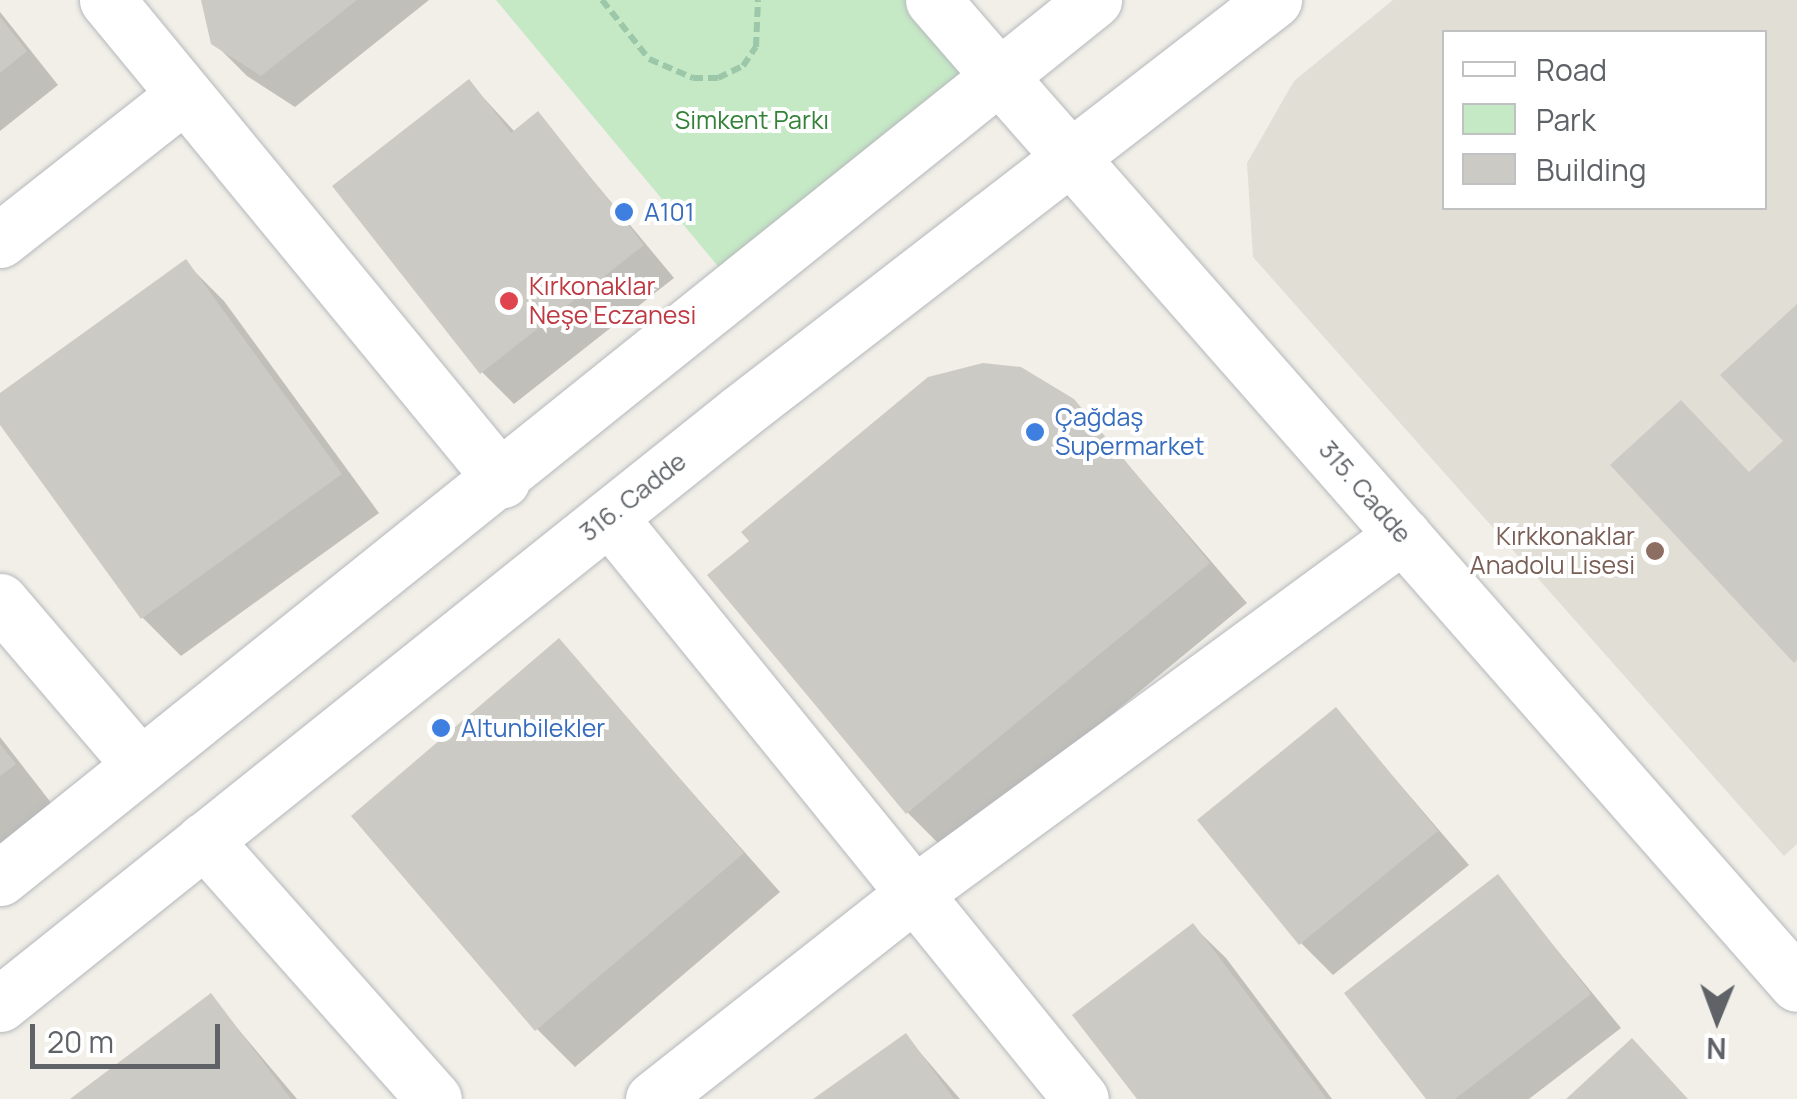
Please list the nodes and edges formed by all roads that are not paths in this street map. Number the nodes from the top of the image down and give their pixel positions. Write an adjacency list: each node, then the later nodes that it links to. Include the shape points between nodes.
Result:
1 (107, 0): 6 (street)
2 (933, 0): 5 (street, 315. Cadde)
3 (1094, 0): 5 (street)
4 (1274, 0): 7 (street, 316. Cadde)
5 (998, 74): 7 (street, 315. Cadde); 9 (street)
6 (183, 96): 8 (street); 9 (street)
7 (1072, 158): 10 (street, 316. Cadde); 11 (street, 315. Cadde)
8 (0, 240)
9 (502, 480): 13 (street)
10 (609, 516): 14 (street, 316. Cadde); 16 (street)
11 (1403, 535): 16 (street); 17 (street, 315. Cadde)
12 (0, 602): 13 (street)
13 (140, 765): 15 (street)
14 (204, 840): 18 (street, 316. Cadde); 19 (street)
15 (0, 878)
16 (912, 895): 20 (street); 21 (street)
17 (1797, 984)
18 (0, 1004)
19 (434, 1099)
20 (654, 1099)
21 (1081, 1099)

